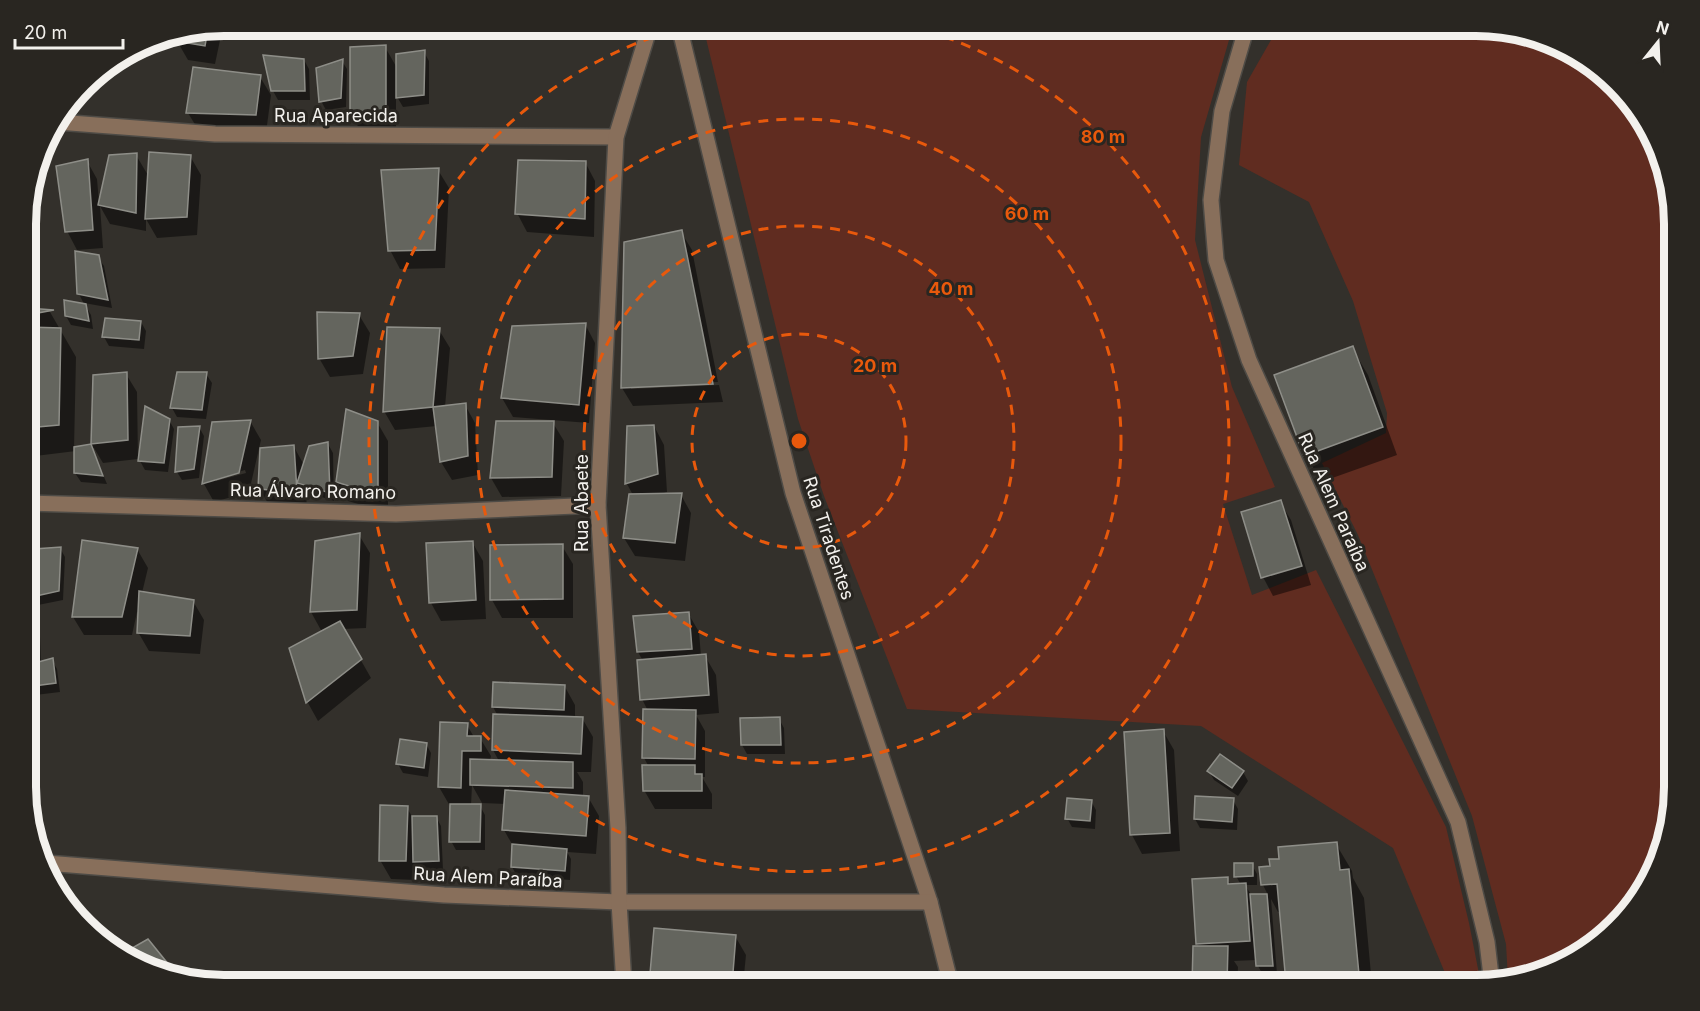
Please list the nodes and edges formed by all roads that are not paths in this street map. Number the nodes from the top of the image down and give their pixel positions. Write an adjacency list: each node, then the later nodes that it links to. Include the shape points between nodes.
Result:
1 (647, 36): 5 (street, Rua Abaete)
2 (681, 36): 10 (street, Rua Tiradentes, via 793,493)
3 (1244, 36): 13 (street, Rua Alem Paraíba, via 1222,111 1211,201 1216,260 1249,360 1458,822 1487,942)
4 (66, 123): 5 (street, Rua Aparecida, via 215,134)
5 (616, 137): 7 (street, Rua Abaete)
6 (36, 503): 7 (street, Rua Álvaro Romano, via 396,514)
7 (598, 505): 9 (street, Rua Abaete)
8 (52, 864): 9 (street, Rua Alem Paraíba, via 444,895)
9 (619, 902): 10 (street, Rua Alem Paraíba); 11 (street, Rua Abaete)
10 (930, 902): 12 (street, Rua Tiradentes)
11 (623, 975)
12 (948, 975)
13 (1491, 975)

